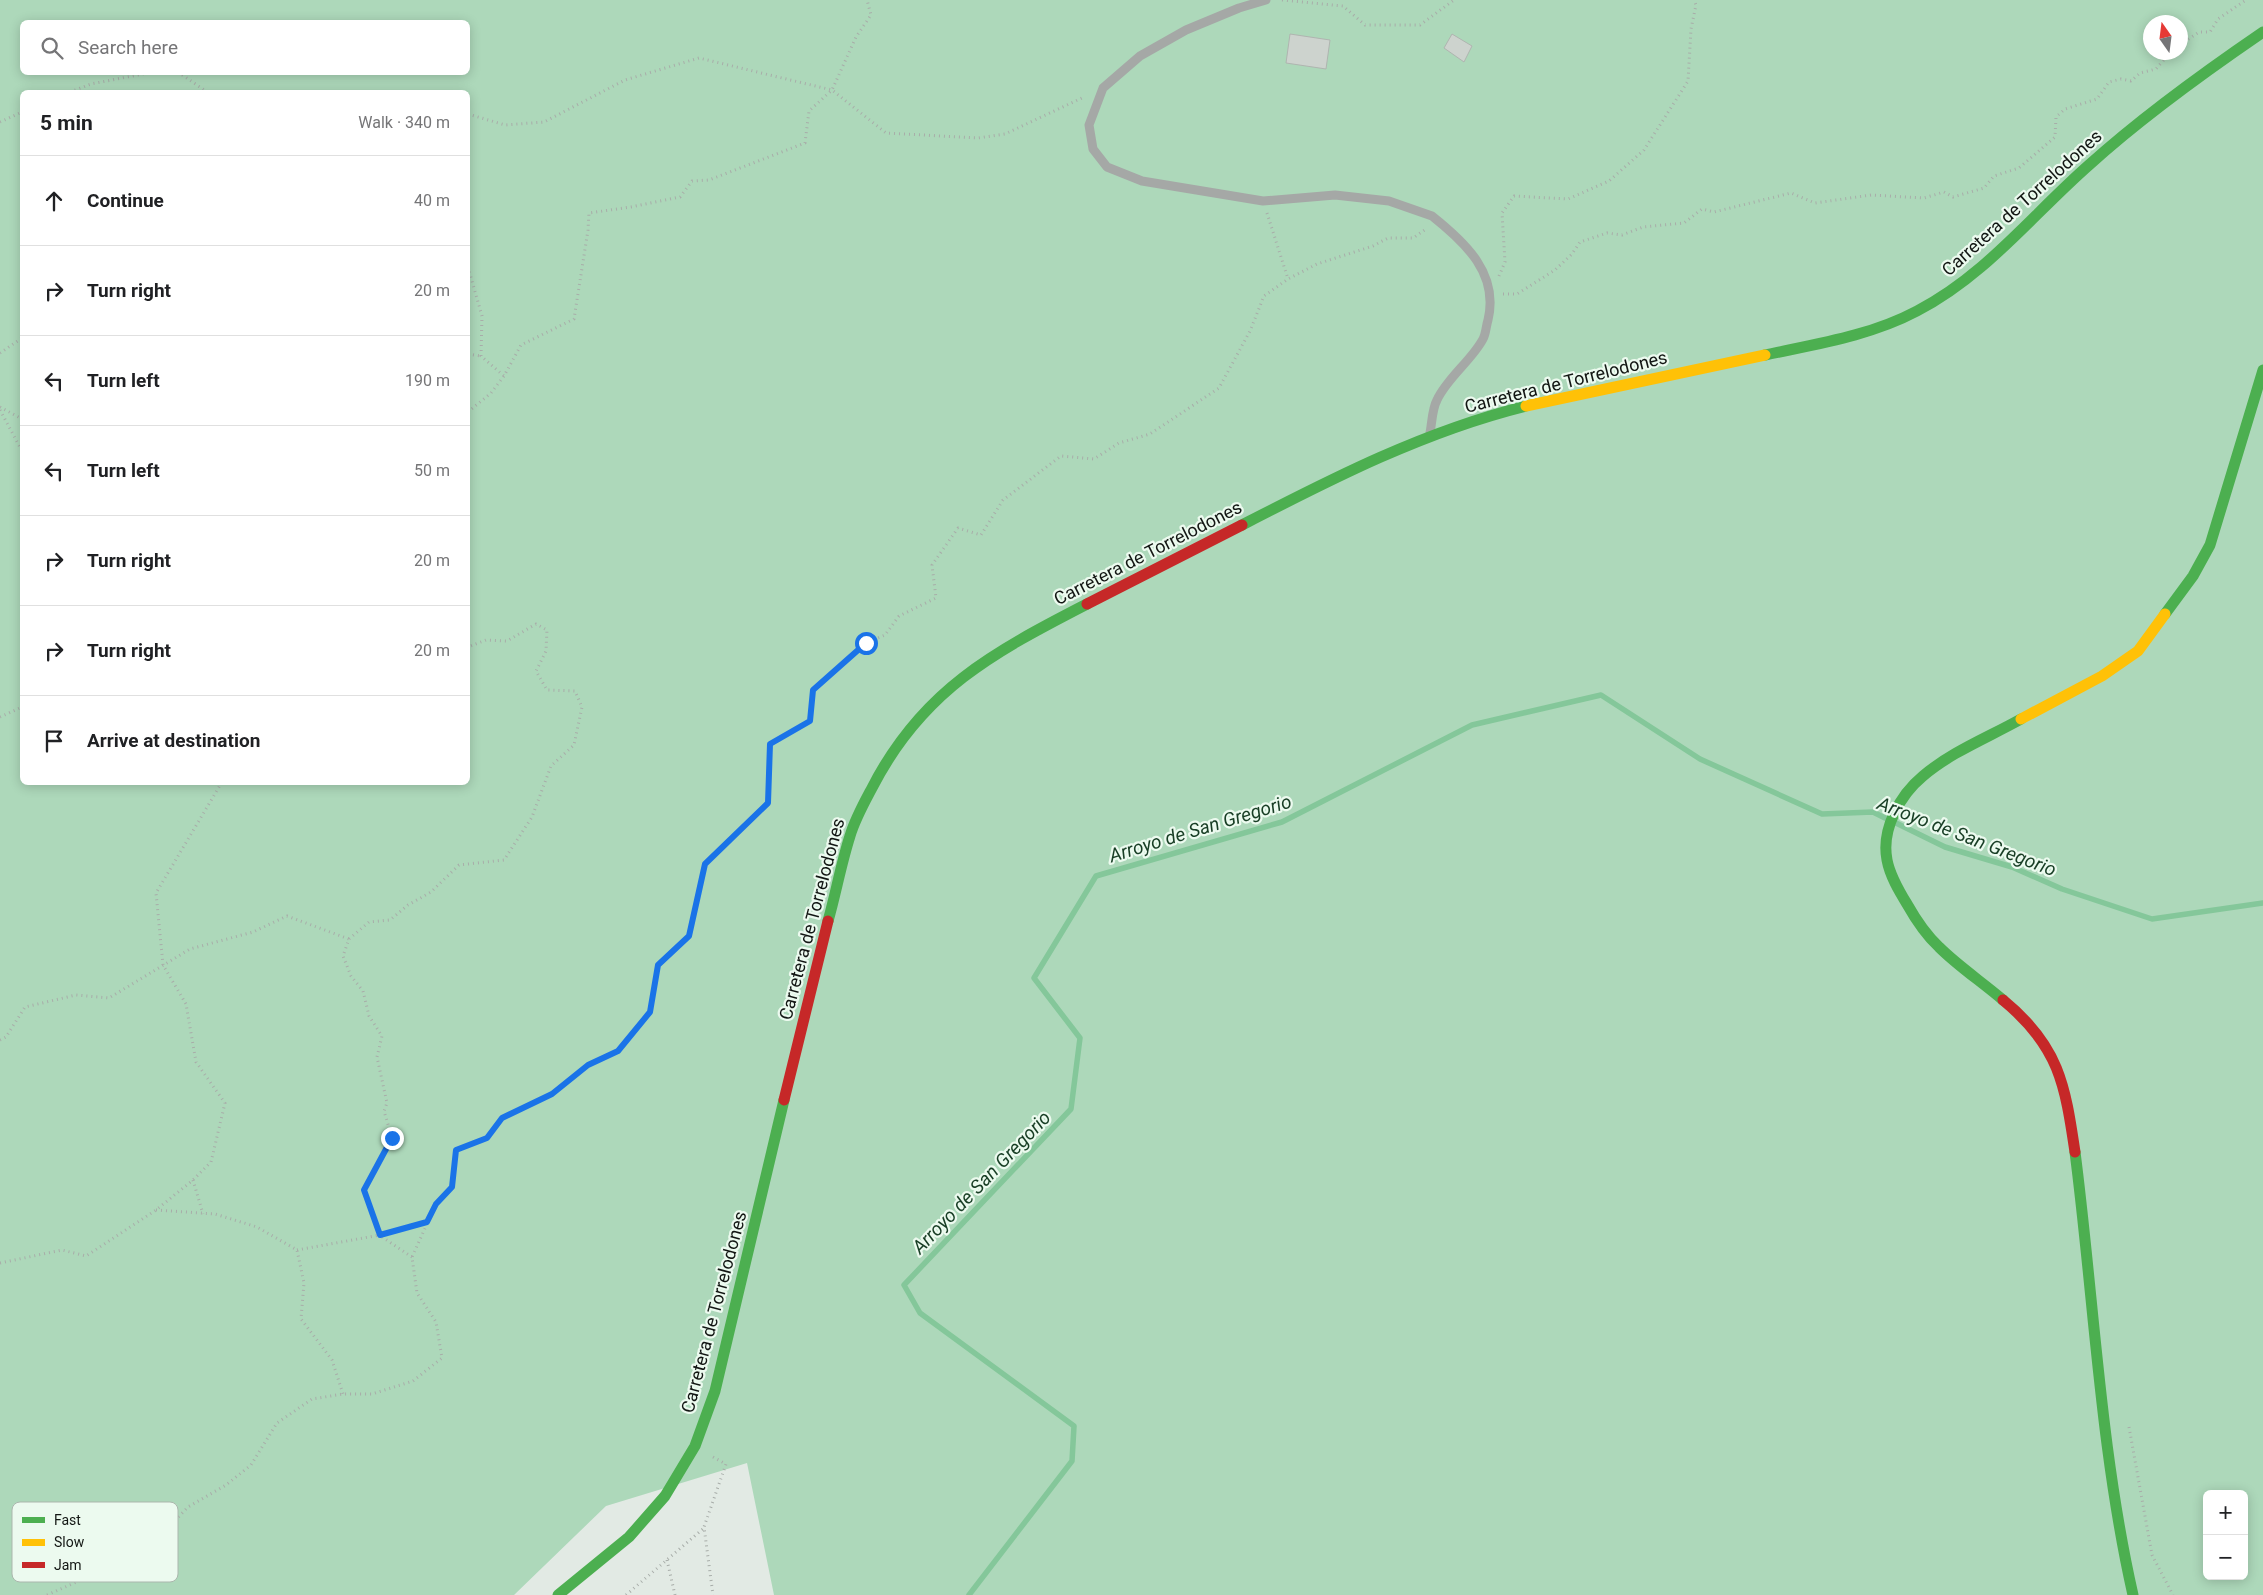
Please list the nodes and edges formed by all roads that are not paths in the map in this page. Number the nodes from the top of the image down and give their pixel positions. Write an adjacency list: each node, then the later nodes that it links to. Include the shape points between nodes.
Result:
1 (1266, 0): 4 (lane, via 1186,30 1140,56 1103,88 1089,125 1093,149 1107,167 1142,181 1263,200 1344,196 1389,201 1432,216 1466,244 1482,270 1490,294 1489,315 1484,338 1437,400)
2 (2263, 32): 4 (main road, Carretera de Torrelodones, via 2139,121 2086,166 1979,270 1915,313 1816,344 1545,402)
3 (2263, 370): 6 (main road, via 2210,544 2193,576 2138,651 2102,676 1920,776 1902,798 1888,831 1885,848 1890,875 1922,926 1941,950 2036,1031 2063,1085 2082,1214 2116,1516)
4 (1429, 436): 5 (main road, Carretera de Torrelodones, via 1372,460 1015,641 953,682 888,755 850,835 715,1391 695,1446 665,1496 629,1537)
5 (558, 1595)
6 (2133, 1595)

